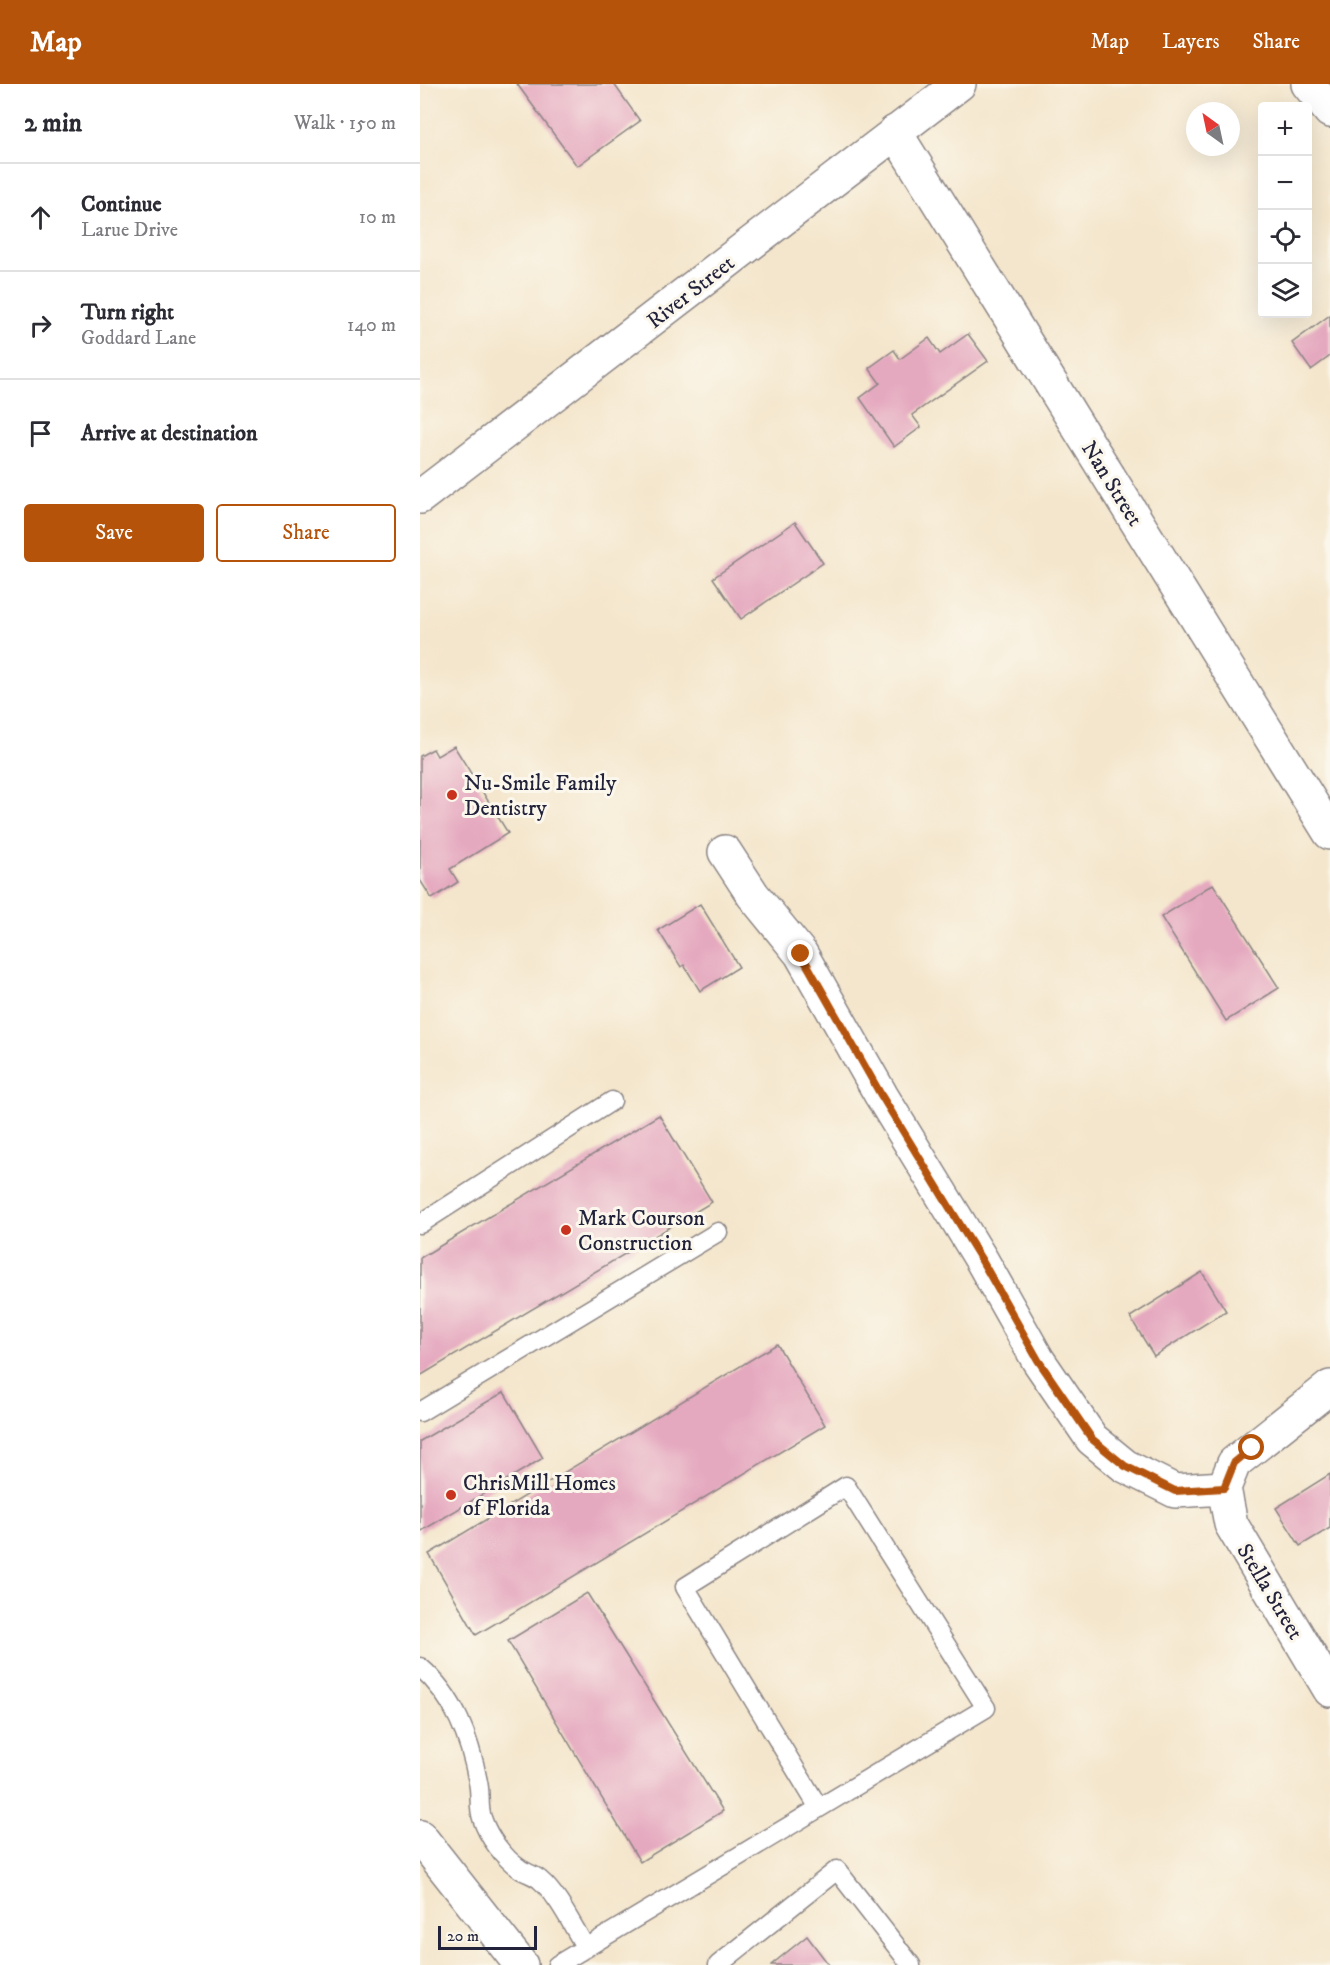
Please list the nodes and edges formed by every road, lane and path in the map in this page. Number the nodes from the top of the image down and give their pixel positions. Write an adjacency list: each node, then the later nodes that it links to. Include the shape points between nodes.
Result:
1 (959, 84): 4 (street, River Street)
2 (1308, 84): 3 (street)
3 (1330, 111)
4 (895, 132): 5 (street, River Street); 6 (street, Nan Street)
5 (420, 496)
6 (1330, 833)
7 (725, 852): 13 (street, via 753,895 801,954 1038,1360 1092,1439 1125,1466 1175,1491)
8 (612, 1101): 9 (lane)
9 (420, 1224)
10 (718, 1232): 12 (lane)
11 (1330, 1387): 13 (street, via 1234,1463)
12 (420, 1412)
13 (1224, 1488): 15 (street, Stella Street, via 1231,1524)
14 (420, 1667): 18 (lane, via 456,1710 471,1747 482,1818 496,1845 519,1868 540,1880)
15 (1330, 1690)
16 (819, 1808): 16 (lane, via 986,1708 846,1486 685,1587); 18 (lane)
17 (420, 1837): 19 (street)
18 (586, 1948): 20 (lane)
19 (521, 1965)
20 (557, 1965)
21 (718, 1965): 22 (lane, via 837,1870)
22 (911, 1965)

